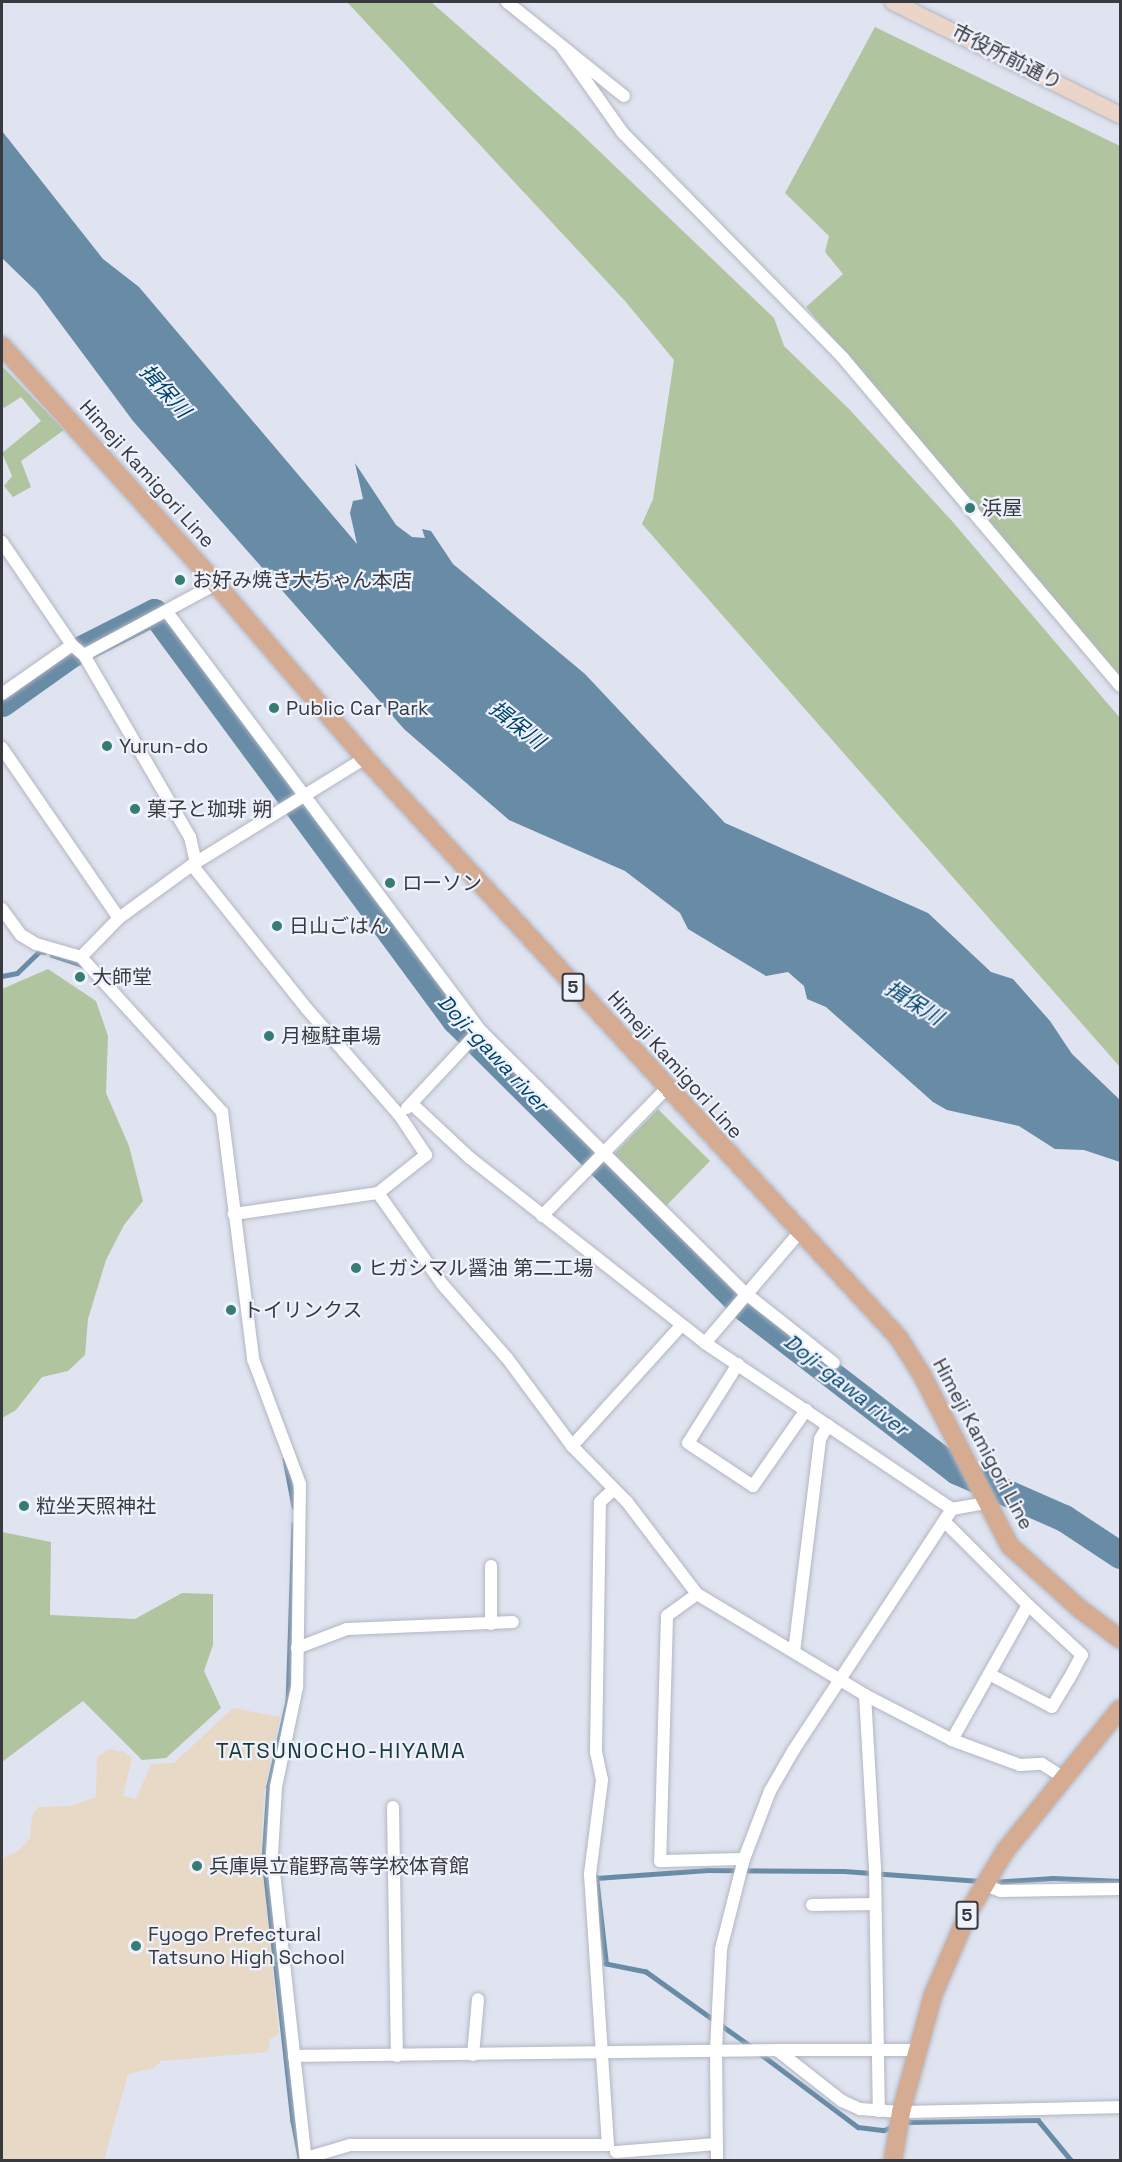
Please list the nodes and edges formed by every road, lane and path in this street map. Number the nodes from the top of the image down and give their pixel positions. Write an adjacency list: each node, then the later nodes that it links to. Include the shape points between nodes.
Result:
1 (507, 2): 3 (street)
2 (893, 2): 5 (street, 市役所前通り)
3 (562, 46): 4 (street); 12 (street, via 623,133 843,358)
4 (624, 96)
5 (1120, 115)
6 (2, 346): 8 (main road, Himeji Kamigori Line / 5)
7 (2, 542): 10 (street)
8 (216, 584): 9 (street); 15 (main road, Himeji Kamigori Line / 5)
9 (166, 612): 11 (street); 16 (street)
10 (72, 645): 11 (street); 13 (street)
11 (84, 655): 17 (street, via 190,837)
12 (1120, 686)
13 (2, 694)
14 (2, 748): 19 (street)
15 (365, 758): 16 (street); 22 (main road, Himeji Kamigori Line / 5)
16 (301, 795): 17 (street); 21 (street)
17 (194, 863): 19 (street); 24 (street, via 307,1010)
18 (2, 909): 20 (street, via 21,935 36,944)
19 (119, 918): 20 (street)
20 (81, 957): 27 (street, via 222,1112)
21 (480, 1030): 23 (street); 25 (street)
22 (666, 1089): 25 (street); 29 (main road, Himeji Kamigori Line / 5)
23 (412, 1104): 24 (street); 28 (street, via 470,1158)
24 (400, 1116): 26 (street, via 426,1155)
25 (603, 1154): 28 (street); 30 (street)
26 (378, 1193): 27 (street); 37 (street, via 443,1286 507,1358)
27 (234, 1214): 48 (street, via 253,1359 300,1484)
28 (542, 1216): 31 (street)
29 (799, 1233): 30 (street); 39 (main road, Himeji Kamigori Line / 5, via 898,1337 922,1375)
30 (744, 1295): 32 (street); 33 (street)
31 (681, 1326): 32 (street); 37 (street)
32 (705, 1343): 34 (street)
33 (834, 1363)
34 (738, 1364): 35 (street); 35 (street, via 688,1443 753,1486)
35 (806, 1410): 36 (street)
36 (828, 1425): 40 (street); 49 (street, via 820,1440)
37 (572, 1446): 38 (street)
38 (614, 1489): 43 (street); 67 (street, via 600,1502 596,1752 602,1780 590,1874)
39 (986, 1503): 40 (street); 47 (main road, Himeji Kamigori Line / 5, via 1010,1546)
40 (952, 1509): 41 (street)
41 (946, 1523): 44 (street); 51 (street)
42 (491, 1566): 46 (street)
43 (697, 1594): 49 (street); 57 (street, via 667,1616 660,1861)
44 (1028, 1605): 50 (street); 50 (street, via 1082,1655 1069,1679 1052,1707)
45 (513, 1622): 46 (street)
46 (491, 1624): 48 (street, via 347,1629)
47 (1120, 1639)
48 (297, 1648): 69 (street, via 297,1687 276,1787 272,1854)
49 (794, 1652): 51 (street)
50 (989, 1674): 54 (street)
51 (838, 1679): 52 (street); 57 (street, via 770,1791)
52 (865, 1695): 54 (street); 60 (street)
53 (1120, 1709): 55 (main road, 5)
54 (952, 1740): 55 (street, via 1020,1765 1042,1764)
55 (1063, 1777): 58 (main road, 5, via 1005,1851)
56 (393, 1807): 70 (street)
57 (744, 1859): 63 (street, via 721,1949)
58 (985, 1885): 59 (street, via 1001,1892); 66 (main road, 5, via 969,1911 933,1995)
59 (1120, 1889)
60 (875, 1904): 61 (street); 64 (street)
61 (812, 1905)
62 (478, 1999): 68 (street)
63 (716, 2049): 65 (street); 67 (street); 74 (street)
64 (878, 2049): 65 (street); 66 (street); 72 (street)
65 (777, 2050): 72 (street, via 842,2101)
66 (918, 2050): 73 (main road, 5)
67 (604, 2053): 68 (street); 76 (street, via 608,2145 350,2145)
68 (473, 2055): 70 (street)
69 (294, 2056): 70 (street); 76 (street)
70 (397, 2056)
71 (1120, 2107): 73 (street)
72 (879, 2111): 73 (street)
73 (901, 2112): 78 (main road, 5)
74 (717, 2144): 75 (street); 77 (street)
75 (616, 2152)
76 (306, 2159)
77 (717, 2160)
78 (893, 2160)

